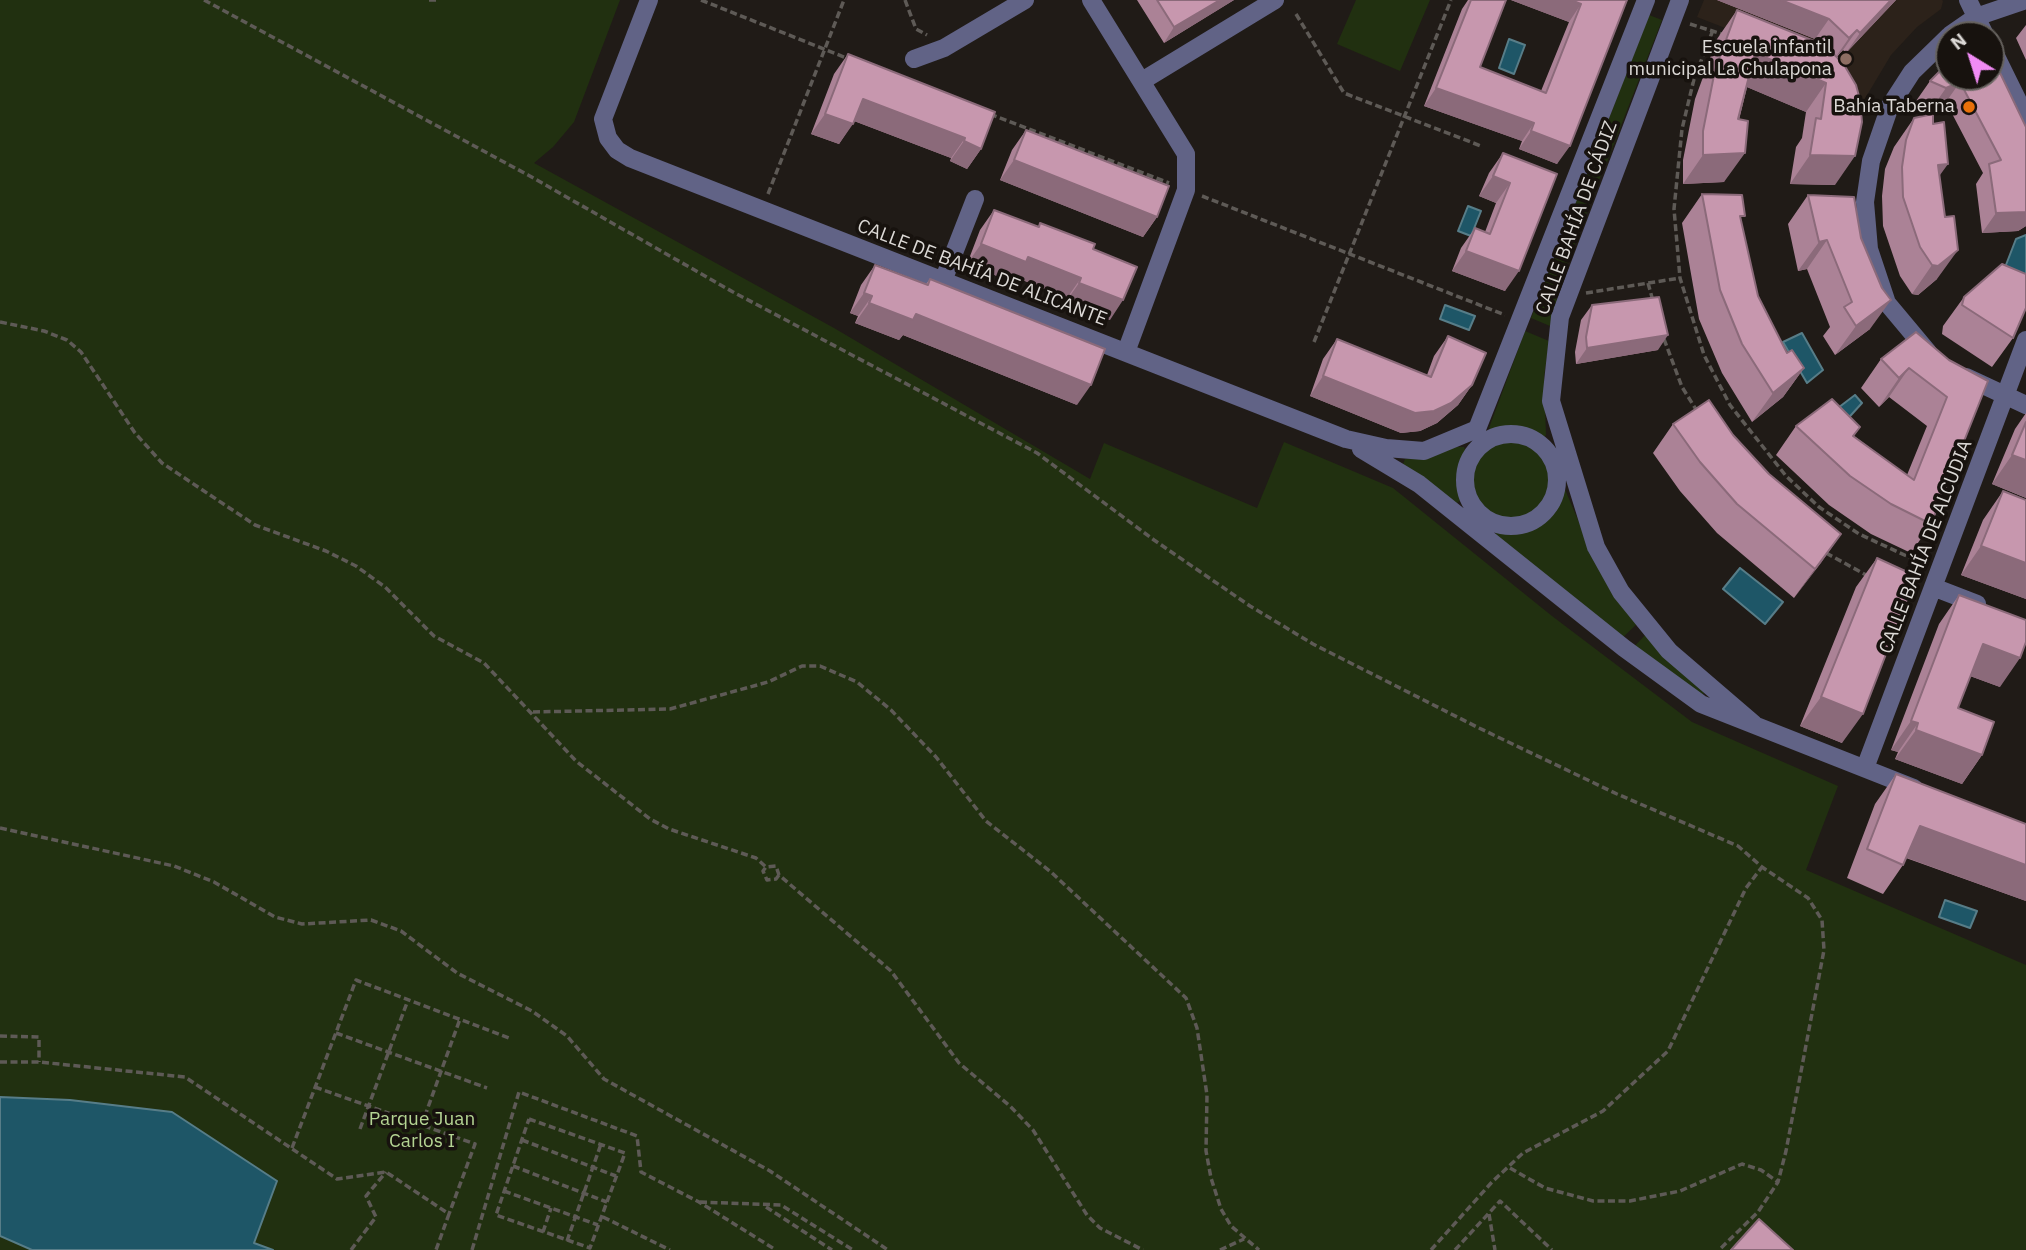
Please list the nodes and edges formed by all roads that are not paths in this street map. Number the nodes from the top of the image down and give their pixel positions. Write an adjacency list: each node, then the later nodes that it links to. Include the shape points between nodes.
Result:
1 (649, 0): 18 (street, CALLE DE BAHÍA DE ALICANTE, via 603,119 617,150)
2 (1025, 0): 13 (street, via 944,48)
3 (1091, 0): 15 (street)
4 (1275, 0): 15 (street)
5 (1646, 0): 23 (street, CALLE BAHÍA DE CÁDIZ)
6 (1680, 0): 25 (street, CALLE BAHÍA DE CÁDIZ, via 1560,317 1551,401)
7 (1968, 0): 9 (street)
8 (2026, 0): 9 (street)
9 (1976, 17): 10 (street); 11 (street)
10 (1970, 21)
11 (1978, 21)
12 (1935, 49): 21 (street, via 1912,72 1890,106 1871,161 1865,202 1869,249 1887,303 1908,331 1945,366)
13 (914, 59)
14 (2005, 74): 16 (street)
15 (1142, 80): 20 (street, via 1186,154 1186,190)
16 (2026, 117)
17 (975, 199): 18 (street)
18 (943, 281): 20 (street, CALLE DE BAHÍA DE ALICANTE)
19 (2026, 340): 21 (street, CALLE BAHÍA DE ALCUDIA)
20 (1126, 352): 24 (street, CALLE DE BAHÍA DE ALICANTE)
21 (2004, 397): 22 (street); 27 (street, CALLE BAHÍA DE ALCUDIA)
22 (2026, 405)
23 (1482, 435): 24 (street, CALLE DE BAHÍA DE ALICANTE, via 1424,452); 25 (street, via 1528,437); 26 (street, via 1465,480 1467,496)
24 (1346, 439): 26 (street, CALLE DE BAHÍA DE ALICANTE)
25 (1563, 467): 26 (street, via 1553,499 1532,521 1517,526); 29 (street, CALLE BAHÍA DE CÁDIZ, via 1596,547 1621,592 1669,651)
26 (1482, 524): 29 (street, CALLE BAHÍA DE CÁDIZ, via 1624,649 1701,704)
27 (1933, 587): 28 (street); 30 (street, CALLE BAHÍA DE ALCUDIA)
28 (1993, 611)
29 (1754, 724): 30 (street, CALLE BAHÍA DE CÁDIZ)
30 (1865, 768): 31 (street, CALLE BAHÍA DE CÁDIZ)
31 (1937, 797)

